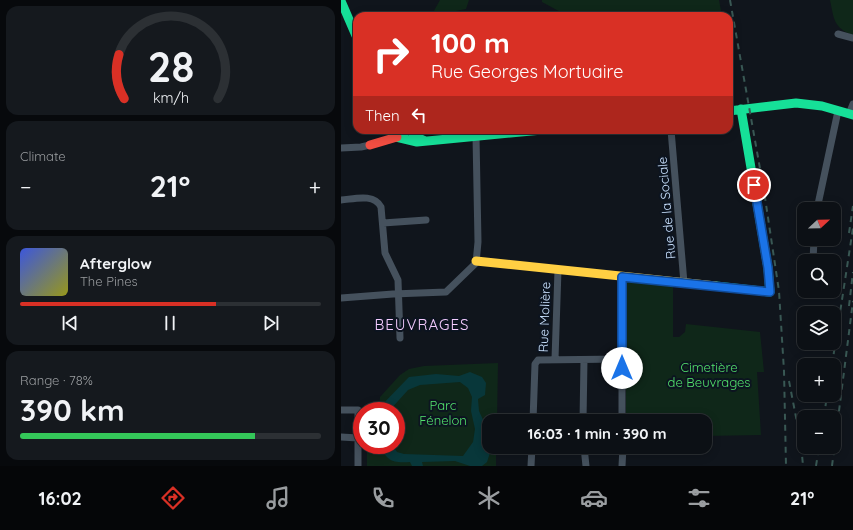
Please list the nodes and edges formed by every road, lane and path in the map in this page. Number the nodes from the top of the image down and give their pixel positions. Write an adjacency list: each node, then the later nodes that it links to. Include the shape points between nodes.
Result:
1 (342, 0): 2 (street); 3 (street)
2 (353, 22)
3 (353, 28)
4 (837, 34): 5 (street)
5 (853, 38)
6 (853, 104): 10 (street)
7 (741, 109): 8 (street); 9 (street, via 796,103); 29 (street, via 770,292)
8 (733, 110)
9 (838, 110): 10 (street); 23 (street)
10 (851, 114)
11 (384, 134): 20 (street)
12 (392, 134): 18 (street)
13 (406, 134): 18 (street)
14 (413, 134): 19 (street)
15 (498, 134): 17 (street)
16 (671, 134): 29 (street, Rue de la Sociale)
17 (476, 136): 19 (street); 26 (street)
18 (398, 137): 19 (street, via 415,142); 20 (street)
19 (425, 141)
20 (370, 145): 21 (street)
21 (341, 148)
22 (341, 200): 25 (street, via 375,199 381,207)
23 (818, 202)
24 (426, 220): 25 (street)
25 (383, 223): 30 (street, via 385,253 398,278)
26 (477, 261): 27 (street); 30 (street, via 448,291)
27 (558, 270): 28 (street); 33 (street, Rue Molière)
28 (622, 277): 29 (street); 34 (street)
29 (684, 283)
30 (399, 293): 31 (street); 32 (street)
31 (341, 298)
32 (400, 338)
33 (555, 359): 35 (street, Rue Molière); 38 (street, via 540,359 536,362)
34 (622, 359): 35 (street, Rue Molière); 40 (street)
35 (584, 360): 39 (street)
36 (341, 410): 37 (street)
37 (353, 410)
38 (533, 414)
39 (583, 414)
40 (622, 414)
41 (341, 437): 42 (street)
42 (353, 438)
43 (358, 454): 47 (street)
44 (532, 454): 48 (street)
45 (585, 454): 49 (street)
46 (623, 454): 50 (street)
47 (358, 465)
48 (531, 466)
49 (586, 466)
50 (622, 466)

